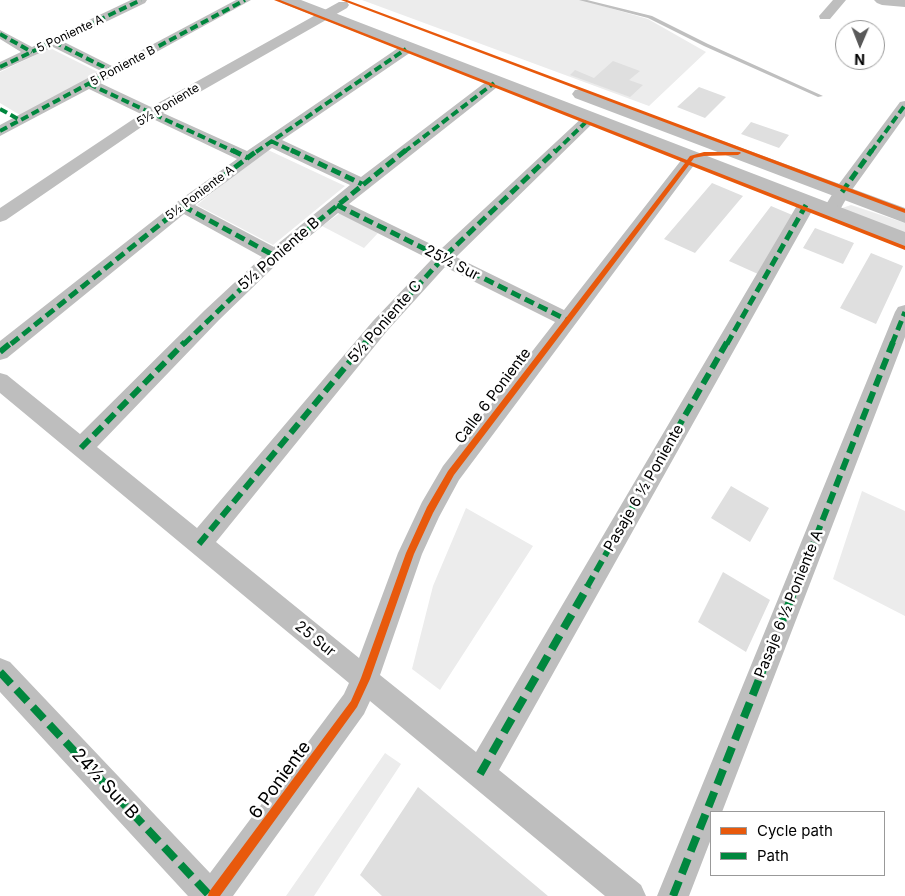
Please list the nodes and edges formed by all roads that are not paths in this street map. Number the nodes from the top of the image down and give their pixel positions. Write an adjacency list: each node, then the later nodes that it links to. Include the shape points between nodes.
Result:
1 (141, 0): 10 (street, 5 Poniente A)
2 (245, 0): 14 (street, 5 Poniente B)
3 (287, 0): 7 (street)
4 (840, 0): 8 (street)
5 (882, 0): 6 (street)
6 (905, 2)
7 (332, 6): 11 (street); 19 (street, 5½ Poniente); 24 (street)
8 (825, 16)
9 (0, 34): 12 (street)
10 (54, 42): 12 (street, 5 Poniente A); 14 (street)
11 (409, 47): 15 (street); 23 (street, 5½ Poniente A)
12 (32, 52): 13 (street, 5 Poniente A)
13 (0, 67)
14 (112, 71): 16 (street, 5 Poniente B)
15 (496, 81): 20 (street); 27 (street, 5½ Poniente B)
16 (89, 84): 19 (street); 21 (street, 5 Poniente B)
17 (905, 105): 28 (street)
18 (0, 109): 21 (street)
19 (152, 113): 26 (street); 33 (street, 5½ Poniente)
20 (590, 118): 25 (street); 37 (street, 5½ Poniente C)
21 (20, 120): 22 (street, 5 Poniente B)
22 (0, 131)
23 (271, 141): 26 (street, 5½ Poniente A); 27 (street)
24 (738, 153): 25 (street); 28 (street)
25 (692, 157): 29 (street); 39 (street, Calle 6 Poniente)
26 (248, 158): 31 (street, 5½ Poniente A)
27 (362, 184): 30 (street, 5½ Poniente B)
28 (842, 192): 32 (street); 34 (street)
29 (808, 202): 32 (street); 46 (street, Pasaje 6 ½ Poniente)
30 (337, 205): 36 (street, 5½ Poniente B); 37 (street, 25½ Sur)
31 (182, 206): 36 (street); 40 (street, 5½ Poniente A)
32 (830, 211): 35 (street)
33 (0, 216)
34 (905, 216)
35 (905, 240)
36 (274, 256): 42 (street, 5½ Poniente B, via 205,321)
37 (443, 258): 39 (street, 25½ Sur); 43 (street, 5½ Poniente C, via 380,326)
38 (905, 312): 49 (street, Pasaje 6 ½ Poniente A)
39 (567, 320): 45 (street, Calle 6 Poniente, via 439,493 410,552)
40 (0, 352)
41 (0, 381): 42 (street, 25 Sur)
42 (81, 448): 43 (street, 25 Sur)
43 (199, 544): 45 (street, 25 Sur)
44 (0, 672): 47 (street, 24½ Sur B)
45 (365, 679): 46 (street, 25 Sur); 47 (street, 6 Poniente, via 354,704)
46 (480, 774): 48 (street, 25 Sur)
47 (212, 896)
48 (630, 896)
49 (673, 896)

